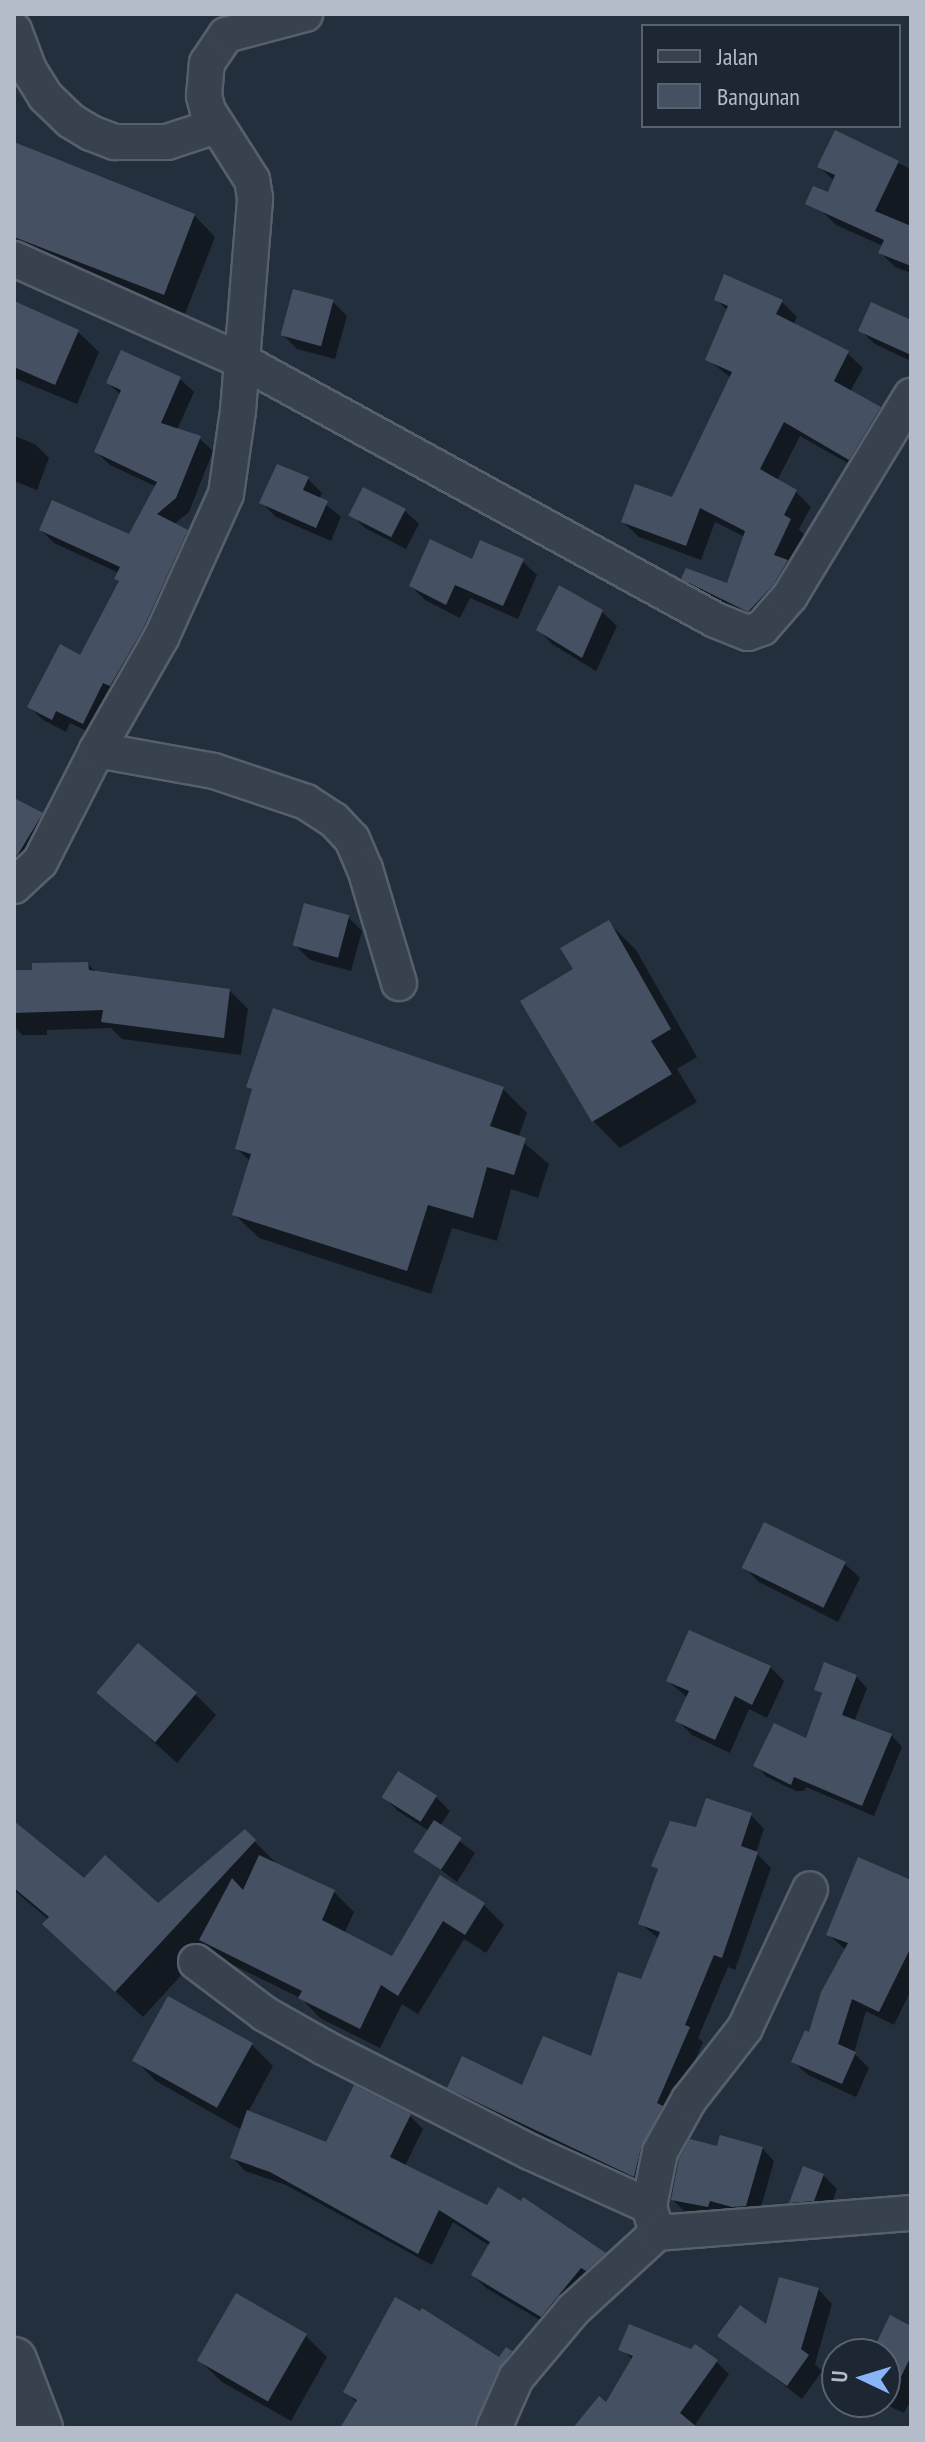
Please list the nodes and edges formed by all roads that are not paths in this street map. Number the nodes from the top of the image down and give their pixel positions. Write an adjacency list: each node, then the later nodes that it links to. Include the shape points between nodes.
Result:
1 (305, 14): 3 (street, via 240,28 215,46 204,76 204,96)
2 (14, 30): 3 (street, via 45,96 91,133 115,142 151,143)
3 (216, 126): 5 (street, via 252,180 255,198)
4 (14, 259): 5 (street)
5 (242, 361): 6 (street, via 701,613 748,633 762,628 790,596); 7 (street, via 226,494 161,638)
6 (911, 396)
7 (97, 750): 8 (street, via 40,862); 9 (street, via 214,771 306,802 334,820 352,839 365,869)
8 (14, 886)
9 (399, 983)
10 (810, 1889): 13 (street, via 745,2028 660,2152)
11 (196, 1962): 13 (street, via 265,2014 325,2048)
12 (911, 2213): 13 (street)
13 (653, 2219): 16 (street, via 516,2378)
14 (14, 2360): 15 (street)
15 (40, 2428)
16 (494, 2428)

